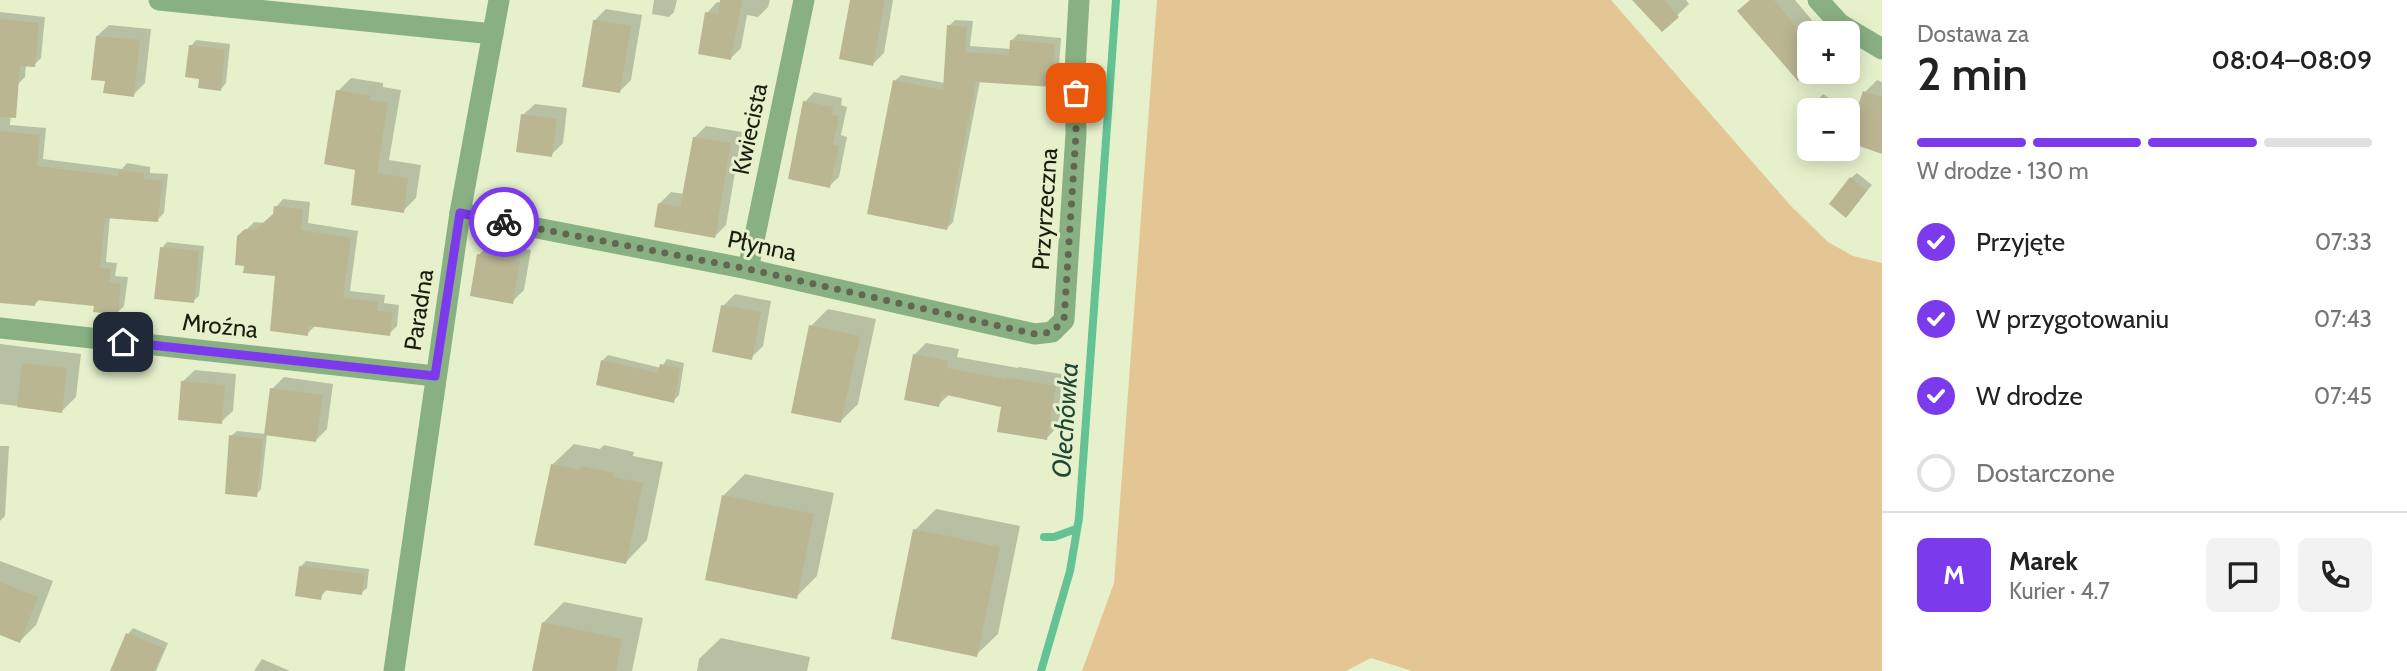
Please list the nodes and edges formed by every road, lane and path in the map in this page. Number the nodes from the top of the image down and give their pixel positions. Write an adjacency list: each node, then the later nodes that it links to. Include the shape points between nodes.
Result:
1 (159, 0): 6 (street)
2 (499, 0): 6 (street, Paradna)
3 (804, 0): 9 (street, Kwiecista)
4 (1079, 0): 11 (street, Przyrzeczna, via 1077,123 1064,320)
5 (1818, 0): 7 (street, via 1840,24)
6 (493, 34): 8 (street, Paradna)
7 (1882, 49)
8 (460, 213): 9 (street, Płynna); 12 (street, Paradna)
9 (748, 269): 11 (street, Płynna, via 1035,334)
10 (0, 328): 12 (street, Mroźna)
11 (1052, 332)
12 (435, 376): 13 (street, Paradna)
13 (394, 671)

